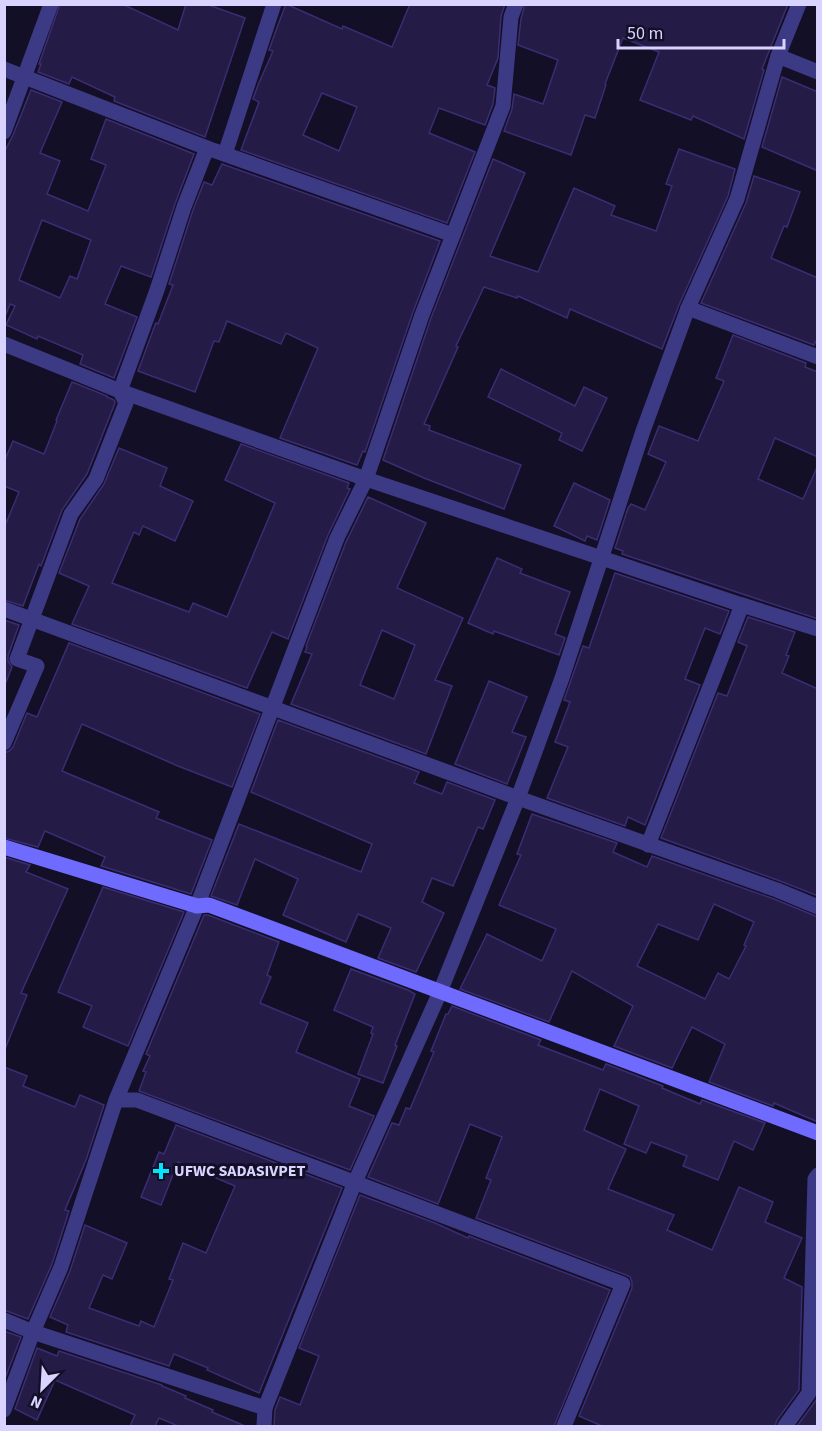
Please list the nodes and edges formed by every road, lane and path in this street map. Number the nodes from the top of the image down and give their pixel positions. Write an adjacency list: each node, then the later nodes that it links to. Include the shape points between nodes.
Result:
1 (51, 4): 8 (street)
2 (274, 4): 11 (street)
3 (516, 4): 12 (street, via 511,17 503,106)
4 (799, 4): 5 (street)
5 (778, 56): 7 (street); 13 (street, via 737,199)
6 (4, 69): 8 (street)
7 (818, 72)
8 (25, 77): 9 (street); 10 (street)
9 (4, 132)
10 (207, 148): 11 (street); 16 (street)
11 (225, 154): 12 (street)
12 (453, 235): 17 (street)
13 (688, 308): 15 (street); 18 (street)
14 (4, 344): 16 (street)
15 (818, 357)
16 (120, 391): 17 (street); 21 (street, via 126,403 96,478 71,514)
17 (366, 479): 18 (street); 23 (street, via 337,538)
18 (602, 558): 19 (street); 25 (street)
19 (742, 605): 22 (street); 26 (street)
20 (4, 609): 21 (street)
21 (32, 619): 23 (street); 24 (street, via 17,659 37,666)
22 (818, 629)
23 (273, 706): 25 (street); 28 (street)
24 (4, 743)
25 (518, 798): 26 (street); 30 (street)
26 (648, 845): 29 (street)
27 (4, 847): 28 (main road)
28 (197, 906): 30 (main road, via 209,905); 31 (street)
29 (818, 907)
30 (440, 992): 32 (main road); 34 (street)
31 (116, 1100): 34 (street, via 137,1100); 36 (street, via 61,1267)
32 (818, 1133)
33 (818, 1175): 41 (street, via 809,1393)
34 (355, 1182): 37 (street); 40 (street, via 623,1284)
35 (4, 1320): 36 (street)
36 (33, 1332): 37 (street); 38 (street)
37 (265, 1408): 39 (street)
38 (4, 1410)
39 (264, 1426)
40 (564, 1426)
41 (785, 1426)

